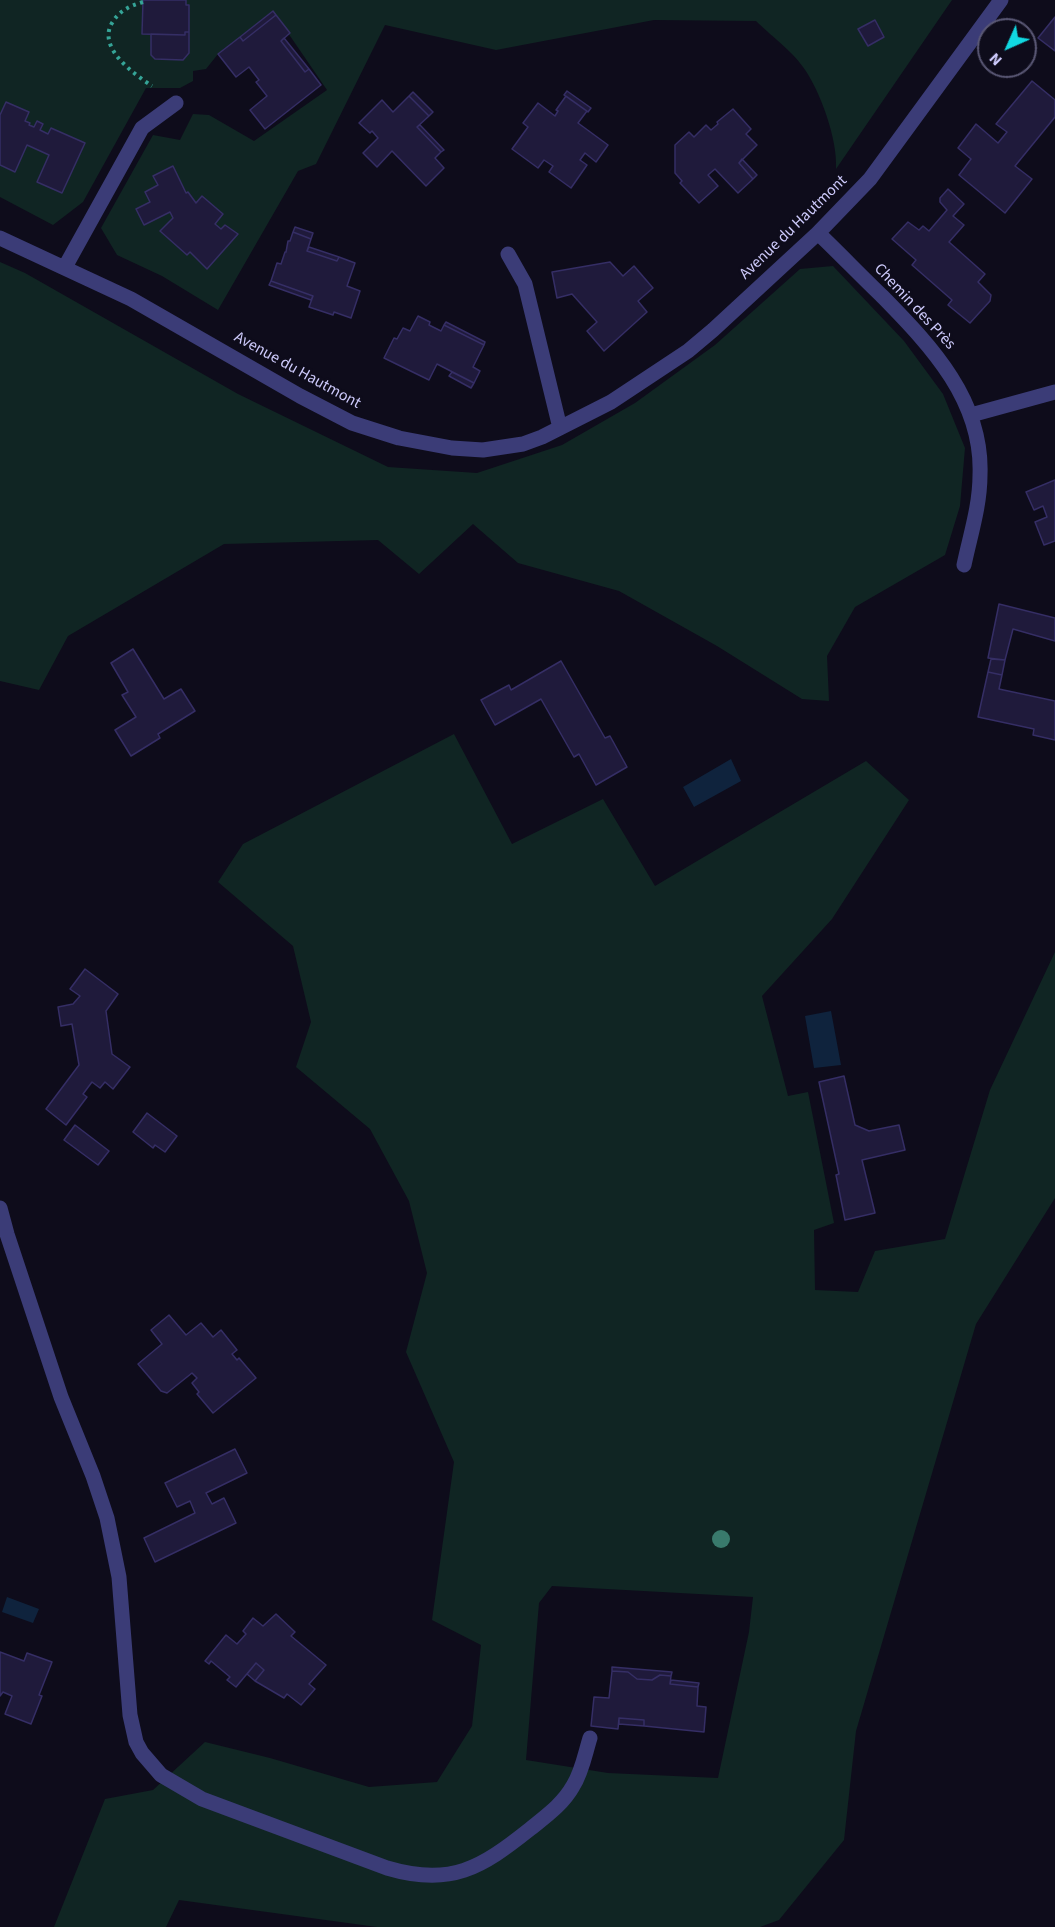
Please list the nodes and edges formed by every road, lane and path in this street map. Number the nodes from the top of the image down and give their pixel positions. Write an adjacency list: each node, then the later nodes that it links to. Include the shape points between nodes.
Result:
1 (1001, 0): 5 (street, Avenue du Hautmont, via 870,179)
2 (143, 2): 3 (path, via 120,12 108,30 109,41 114,53)
3 (152, 86)
4 (176, 103): 8 (street, via 142,128)
5 (819, 233): 10 (street, Chemin des Près, via 937,355); 11 (street, Avenue du Hautmont, via 688,351 611,402)
6 (0, 238): 8 (street, Avenue du Hautmont)
7 (508, 254): 11 (street, via 525,284)
8 (65, 267): 11 (street, Avenue du Hautmont, via 131,299 328,411 375,431 424,444 483,450 523,444)
9 (1055, 392): 10 (street)
10 (971, 415): 12 (street, Chemin des Près, via 981,474)
11 (560, 428)
12 (964, 565)
13 (0, 1208): 14 (street, via 61,1397 107,1518 119,1577 132,1729 142,1753 161,1775 202,1799 387,1868 438,1875 467,1870 489,1860 553,1810 574,1784)
14 (590, 1738)

